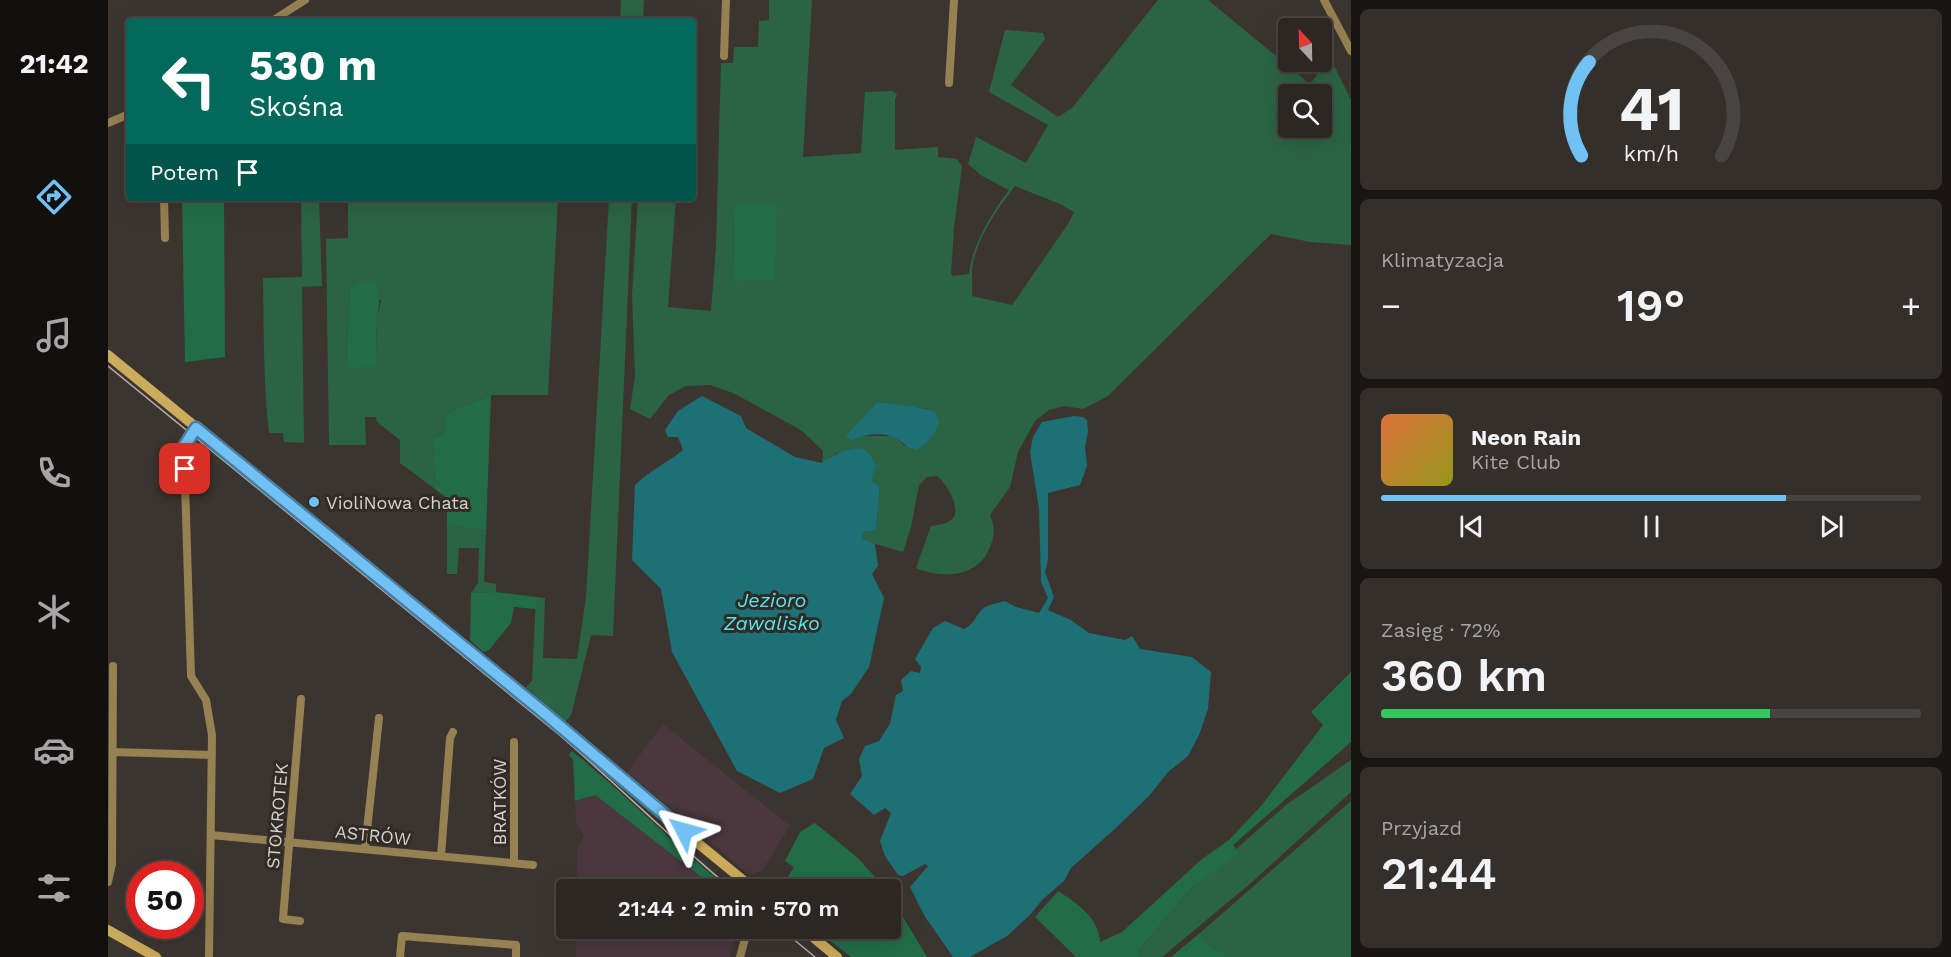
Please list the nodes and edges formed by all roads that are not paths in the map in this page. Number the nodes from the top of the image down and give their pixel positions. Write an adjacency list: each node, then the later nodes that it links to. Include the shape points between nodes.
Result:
1 (305, 0): 5 (street)
2 (726, 0): 7 (street)
3 (954, 0): 8 (street)
4 (1323, 0): 6 (street)
5 (277, 18)
6 (1351, 51)
7 (724, 56)
8 (949, 83)
9 (126, 115): 10 (street)
10 (108, 123)
11 (164, 201): 12 (street)
12 (165, 238)
13 (109, 356): 14 (main road)
14 (196, 428): 22 (street, via 184,451 191,676 208,710); 29 (main road)
15 (113, 666): 16 (street)
16 (110, 692): 21 (street)
17 (301, 699): 24 (street, STOKROTEK)
18 (379, 718): 25 (street)
19 (453, 732): 26 (street)
20 (514, 742): 27 (street, BRATKÓW)
21 (113, 752): 22 (street); 30 (street, via 112,864)
22 (212, 755): 23 (street)
23 (211, 835): 24 (street, ASTRÓW); 36 (street)
24 (289, 841): 25 (street, ASTRÓW); 31 (street, STOKROTEK, via 283,919)
25 (365, 849): 26 (street, ASTRÓW)
26 (441, 856): 27 (street, ASTRÓW)
27 (514, 862): 28 (street, ASTRÓW)
28 (532, 866)
29 (742, 879)
30 (108, 882)
31 (300, 921)
32 (108, 930): 35 (main road)
33 (745, 939): 39 (street)
34 (815, 939): 40 (main road)
35 (156, 957)
36 (209, 957)
37 (400, 957): 38 (street, via 402,936 516,945)
38 (516, 957)
39 (740, 957)
40 (837, 957)

